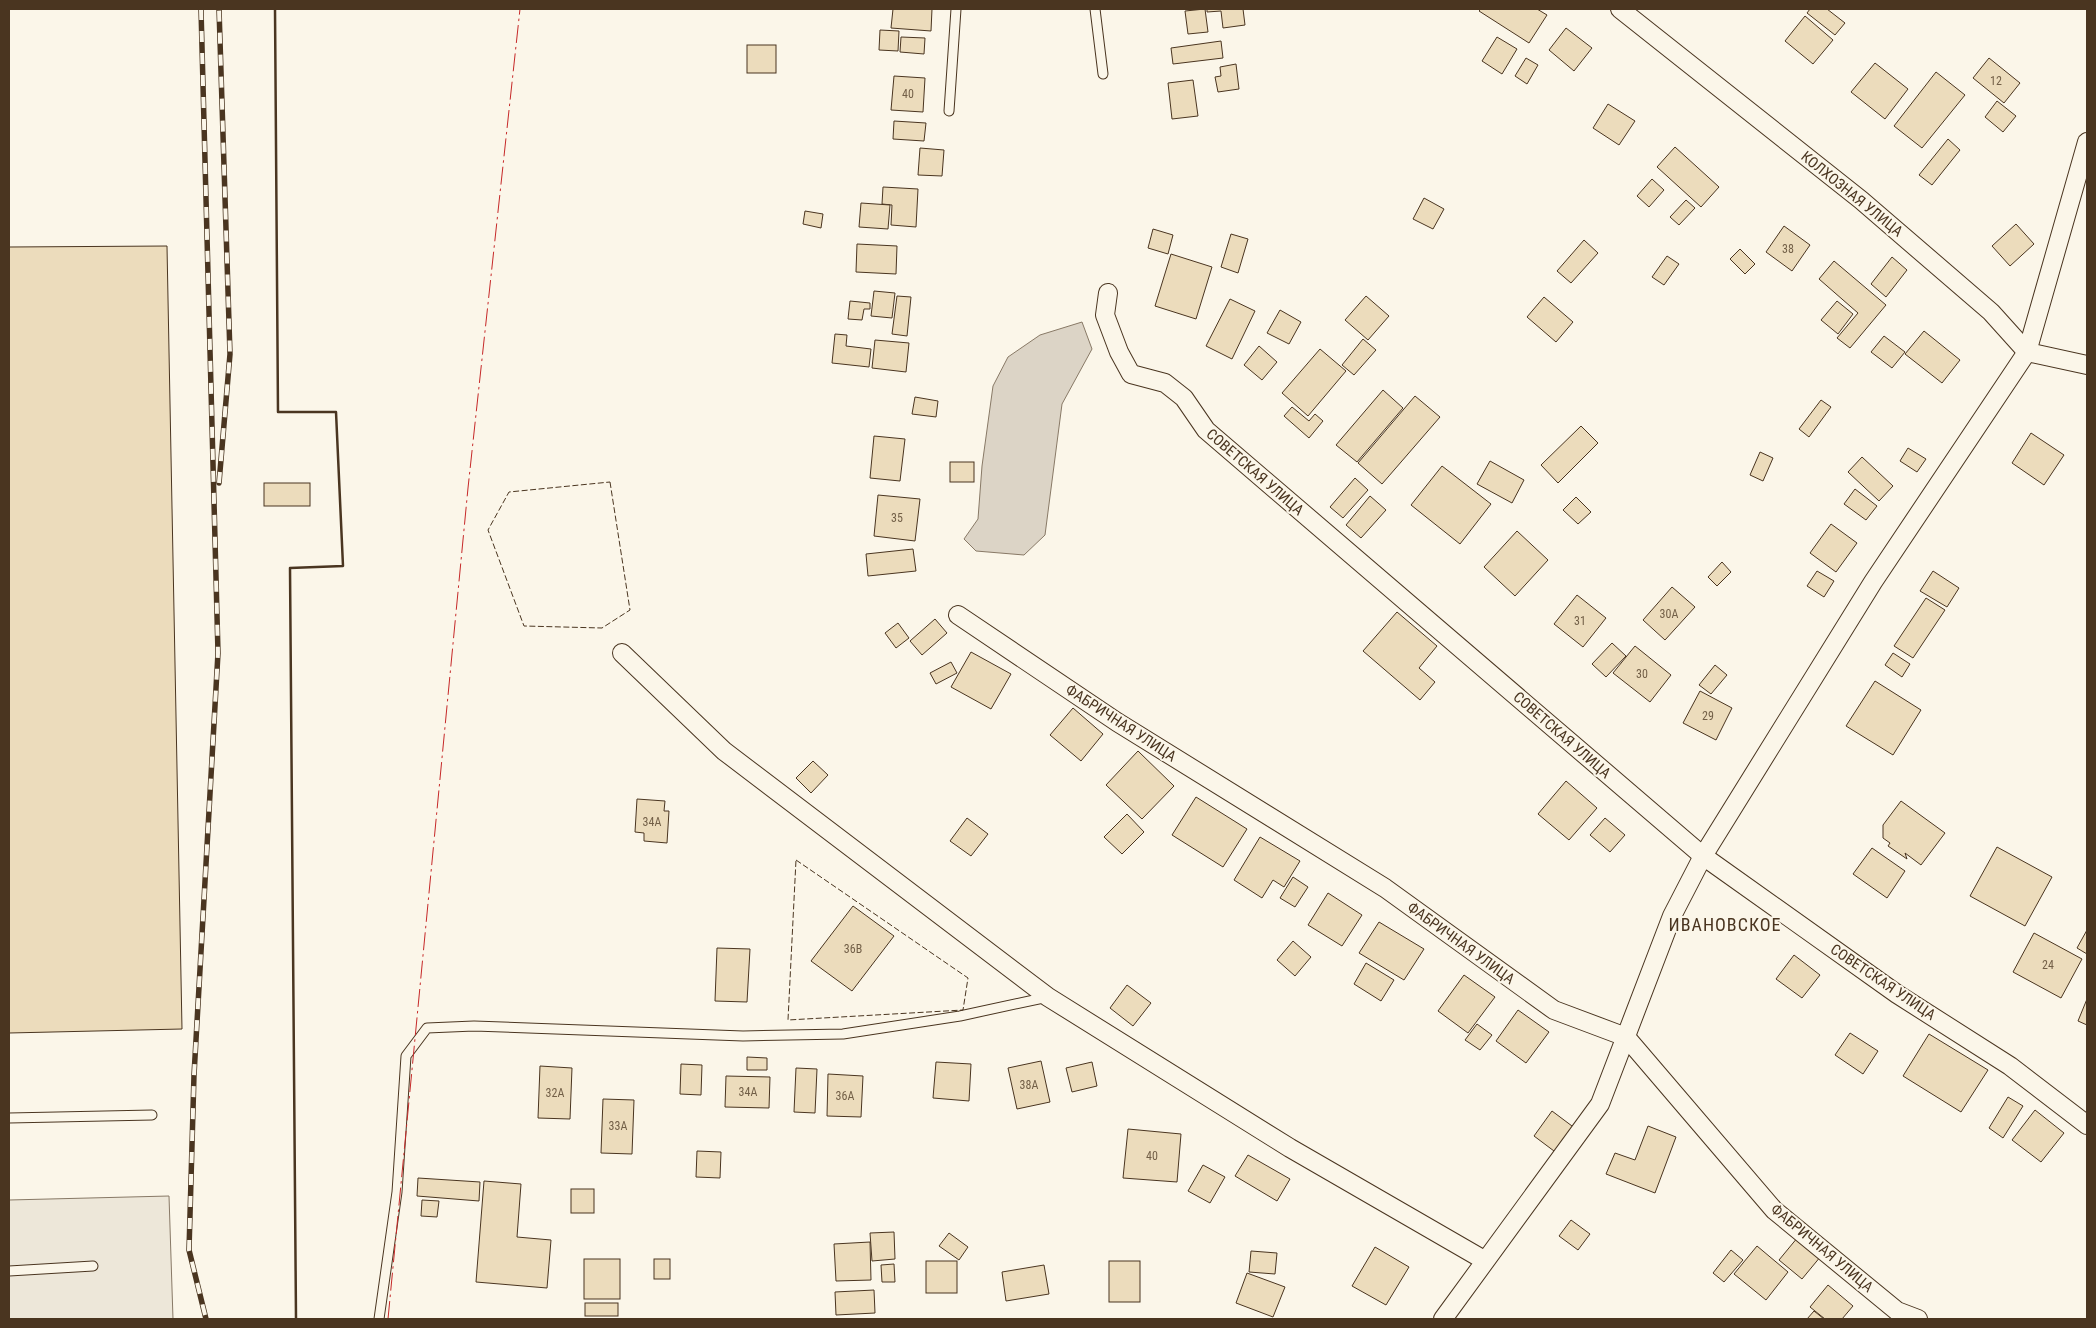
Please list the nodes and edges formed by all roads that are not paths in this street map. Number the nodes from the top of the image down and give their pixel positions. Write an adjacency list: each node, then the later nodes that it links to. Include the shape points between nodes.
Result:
1 (956, 9): 5 (lane)
2 (1095, 9): 4 (lane)
3 (1620, 9): 8 (street, КОЛХОЗНАЯ УЛИЦА, via 1860,200 1991,312)
4 (1104, 74)
5 (949, 112)
6 (2087, 142): 8 (street)
7 (1108, 293): 12 (street, СОВЕТСКАЯ УЛИЦА, via 1105,315 1118,352 1131,374 1165,383 1184,398 1206,430)
8 (2027, 352): 9 (street); 12 (street, via 1873,582)
9 (2087, 366)
10 (958, 615): 14 (street, ФАБРИЧНАЯ УЛИЦА, via 1117,722 1385,888 1554,1010)
11 (622, 653): 13 (street, via 724,751)
12 (1702, 856): 14 (street, via 1672,916); 17 (street, СОВЕТСКАЯ УЛИЦА, via 1897,994 2010,1066)
13 (1048, 997): 18 (street, via 1290,1148); 21 (lane, via 960,1016 843,1034 743,1036 474,1026 427,1028 406,1056 397,1192)
14 (1626, 1037): 18 (street, via 1600,1104); 23 (street, ФАБРИЧНАЯ УЛИЦА, via 1774,1210 1897,1311)
15 (152, 1115): 16 (lane)
16 (9, 1118)
17 (2087, 1125)
18 (1484, 1260): 22 (street)
19 (93, 1266): 20 (lane)
20 (9, 1271)
21 (379, 1319)
22 (1443, 1319)
23 (1918, 1319)

